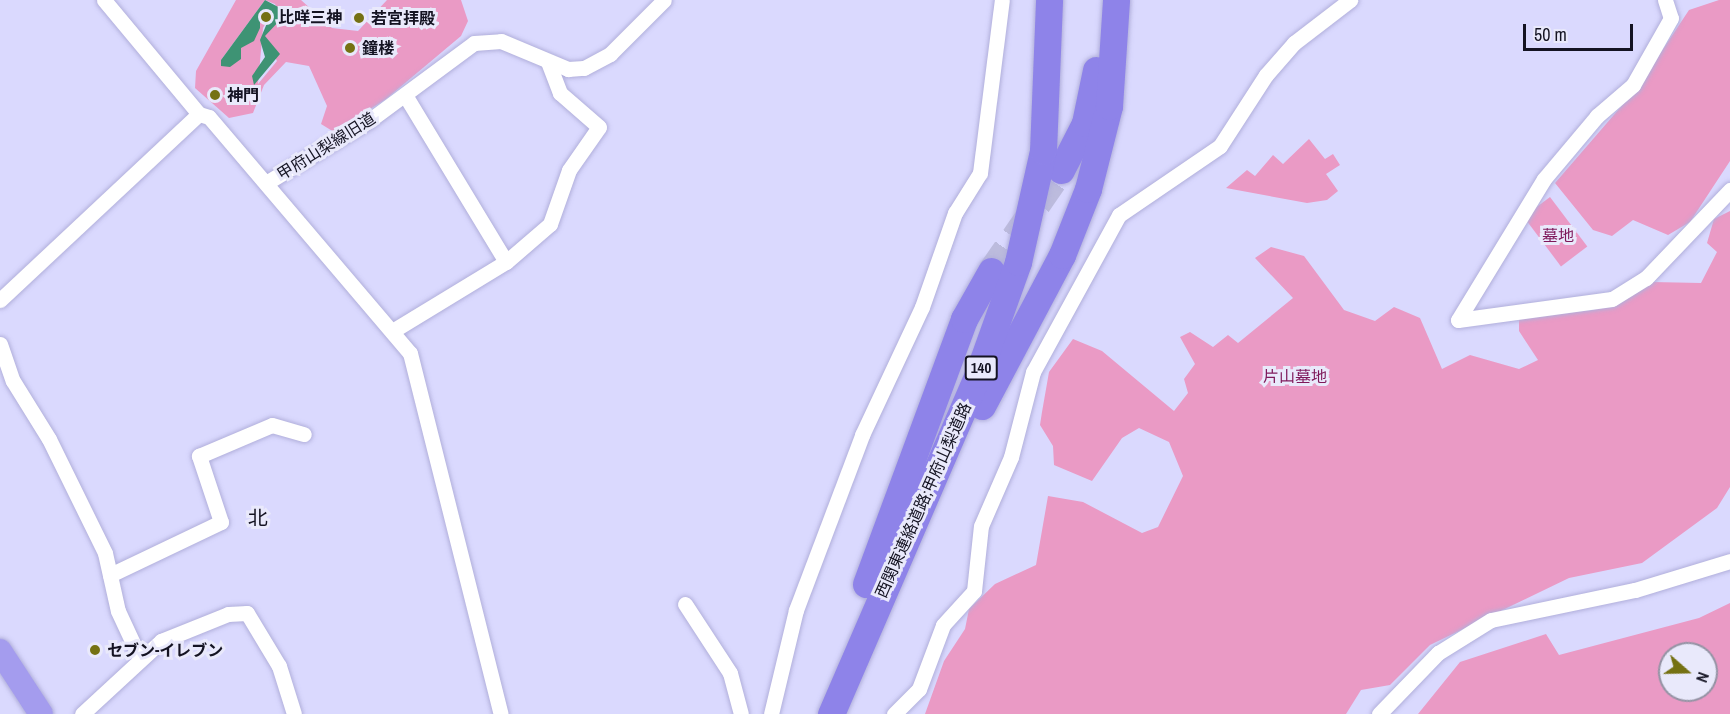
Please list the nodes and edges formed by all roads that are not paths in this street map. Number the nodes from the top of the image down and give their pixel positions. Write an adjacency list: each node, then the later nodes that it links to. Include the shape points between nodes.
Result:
1 (104, 0): 11 (street, 甲府山梨線旧道)
2 (664, 0): 9 (street, 甲府山梨線旧道, via 596,64 568,69)
3 (1002, 0): 32 (street, via 980,173 955,213 922,307 858,446 796,610)
4 (1050, 0): 26 (highway, 西関東連絡道路;甲府山梨道路 / 140, via 1043,151 1018,262 978,374)
5 (1102, 0): 12 (highway, via 1091,101)
6 (1116, 0): 26 (highway, via 1109,106 1077,219)
7 (1350, 0): 34 (street, via 1287,51 1220,146 1119,215 1033,372 1011,457 981,526 974,591 943,625 915,695)
8 (1665, 0): 14 (street, via 1671,18 1633,85 1598,116 1544,179 1458,320 1612,299 1646,278)
9 (548, 62): 10 (street, 甲府山梨線旧道, via 489,39 463,49); 15 (street, via 560,93 599,127 569,171 550,224)
10 (405, 95): 13 (street, 甲府山梨線旧道); 15 (street)
11 (200, 114): 13 (street, 甲府山梨線旧道, via 209,117); 17 (street)
12 (1061, 170)
13 (266, 183): 18 (street)
14 (1730, 190)
15 (506, 262): 18 (street)
16 (991, 271): 33 (highway, via 964,319 851,624)
17 (0, 300)
18 (394, 330): 30 (street, via 410,353)
19 (0, 344): 22 (street)
20 (304, 434): 22 (street, via 272,425 199,456 221,522)
21 (1730, 561): 35 (street, via 1635,590 1491,620 1438,653)
22 (111, 575): 25 (street, via 117,611)
23 (685, 604): 31 (street, via 730,673)
24 (0, 651): 27 (highway)
25 (139, 656): 28 (street); 29 (street, via 161,641 228,614 248,613 279,666)
26 (842, 682): 33 (highway, 西関東連絡道路;甲府山梨道路 / 140)
27 (41, 714)
28 (82, 714)
29 (294, 714)
30 (501, 714)
31 (741, 714)
32 (771, 714)
33 (829, 714)
34 (894, 714)
35 (1379, 714)

